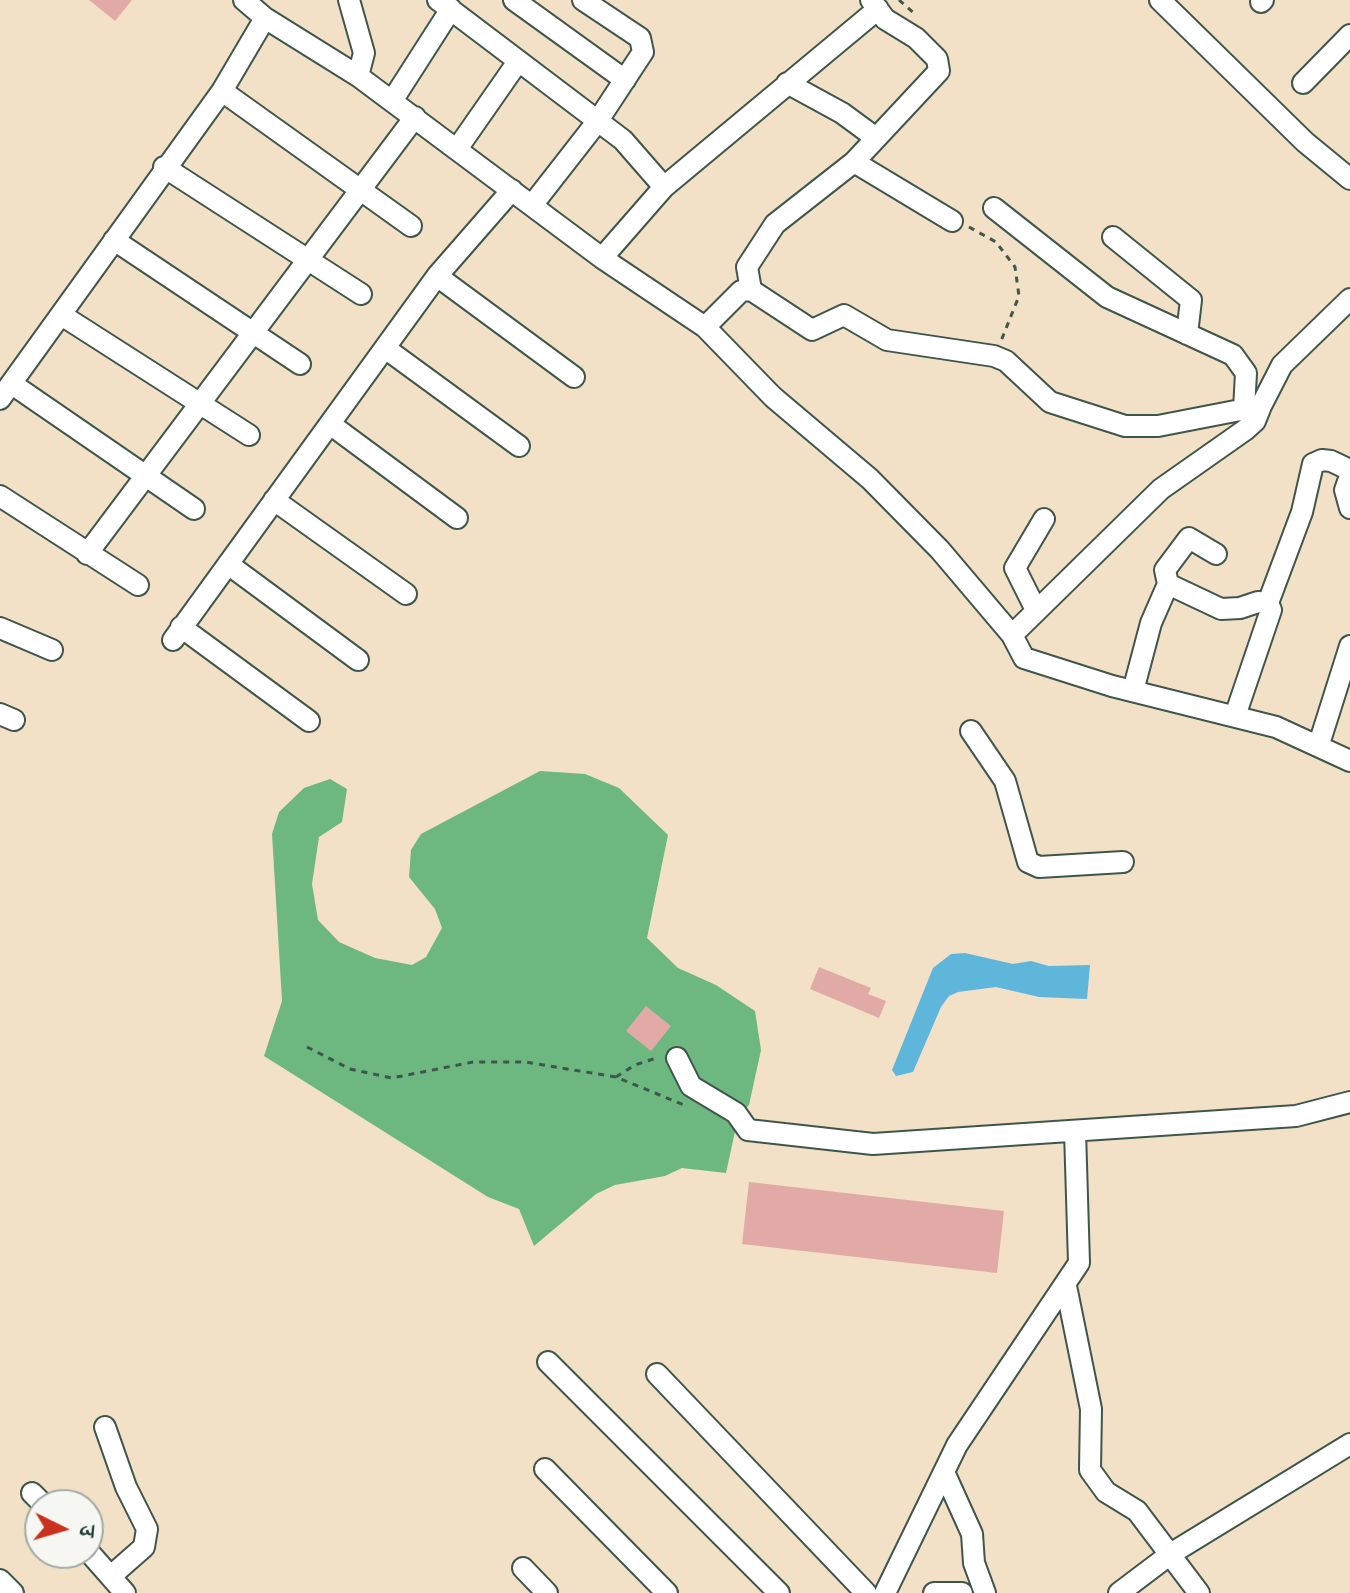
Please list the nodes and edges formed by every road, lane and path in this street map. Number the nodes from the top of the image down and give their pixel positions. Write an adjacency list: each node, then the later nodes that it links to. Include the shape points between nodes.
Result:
1 (244, 0): 8 (street)
2 (349, 0): 11 (street, via 364,53)
3 (514, 0): 12 (street)
4 (583, 0): 12 (street, via 644,44)
5 (1160, 0): 23 (street)
6 (444, 4): 10 (street, via 490,36); 16 (street)
7 (874, 5): 13 (street); 19 (street, via 937,59 939,71)
8 (265, 18): 11 (street); 15 (street)
9 (1350, 35): 14 (street)
10 (517, 63): 18 (street, via 569,96); 20 (street)
11 (358, 76): 16 (street)
12 (625, 80): 18 (street)
13 (787, 83): 19 (street); 24 (street)
14 (1303, 83)
15 (222, 91): 22 (street); 25 (street)
16 (392, 101): 17 (street)
17 (415, 117): 20 (street); 25 (street)
18 (597, 122): 24 (street, via 623,140); 27 (street)
19 (876, 138): 21 (street)
20 (457, 149): 26 (street)
21 (854, 162): 29 (street); 36 (street, via 775,224 747,267)
22 (164, 167): 32 (street); 34 (street)
23 (1350, 179)
24 (664, 187): 33 (street)
25 (359, 189): 30 (street); 34 (street)
26 (512, 190): 27 (street); 35 (street)
27 (533, 204): 33 (street)
28 (994, 208): 42 (street, via 1107,297)
29 (952, 221): 44 (path, via 996,242 1015,267 1019,296)
30 (411, 226)
31 (1113, 237): 42 (street, via 1191,300)
32 (114, 240): 39 (street); 41 (street)
33 (602, 258): 40 (street)
34 (307, 259): 37 (street); 41 (street)
35 (437, 276): 43 (street); 46 (street)
36 (751, 290): 40 (street, via 741,291); 44 (street, via 812,330 844,315 887,340)
37 (361, 294)
38 (1350, 299): 49 (street, via 1282,365)
39 (63, 316): 47 (street); 48 (street)
40 (705, 327): 71 (street, via 773,397 895,503)
41 (253, 332): 45 (street); 48 (street)
42 (1187, 334): 49 (street, via 1241,363)
43 (385, 348): 50 (street); 52 (street)
44 (994, 356): 49 (street, via 1050,402 1125,426 1158,426)
45 (300, 364)
46 (574, 377)
47 (6, 392): 54 (street)
48 (200, 403): 51 (street); 54 (street)
49 (1253, 408): 69 (street, via 1255,421 1161,489)
50 (330, 424): 57 (street); 60 (street)
51 (249, 435)
52 (519, 446)
53 (1350, 470): 68 (street, via 1331,461 1313,464 1302,512)
54 (145, 476): 59 (street); 62 (street)
55 (1350, 476): 58 (street, via 1345,490)
56 (0, 496): 62 (street)
57 (274, 500): 64 (street); 67 (street)
58 (1350, 508)
59 (194, 509)
60 (457, 518)
61 (1044, 519): 69 (street, via 1015,568)
62 (87, 554): 66 (street)
63 (1216, 554): 65 (street, via 1189,538 1165,570)
64 (228, 564): 74 (street); 77 (street, via 177,633)
65 (1168, 584): 68 (street, via 1221,609); 75 (street, via 1151,623)
66 (138, 585)
67 (406, 594)
68 (1268, 603): 76 (street, via 1271,618)
69 (1035, 608): 71 (street)
70 (0, 628): 73 (street)
71 (1012, 635): 75 (street, via 1024,658)
72 (1350, 646): 79 (street)
73 (52, 650)
74 (358, 660)
75 (1133, 691): 76 (street)
76 (1235, 716): 79 (street)
77 (309, 721)
78 (971, 731): 81 (street, via 1005,781 1028,862 1039,867)
79 (1319, 744): 80 (street)
80 (1350, 761)
81 (1123, 862)
82 (307, 1047): 84 (path, via 350,1069 392,1078 473,1062 525,1062)
83 (677, 1058): 84 (path, via 651,1058); 85 (street, via 691,1086)
84 (616, 1077): 85 (path, via 691,1107 710,1104)
85 (714, 1097): 87 (street, via 748,1130 801,1138 873,1144)
86 (1350, 1102): 87 (street, via 1296,1116)
87 (1075, 1131): 88 (street, via 1080,1253)
88 (1066, 1286): 94 (street, via 966,1430); 95 (street, via 1091,1409 1090,1470 1097,1484 1137,1511)
89 (548, 1362): 104 (street)
90 (657, 1374): 105 (street)
91 (105, 1427): 98 (street, via 147,1529 144,1547)
92 (1350, 1444): 95 (street)
93 (545, 1469): 103 (street)
94 (944, 1472): 106 (street); 109 (street, via 972,1534 974,1563)
95 (1172, 1553): 110 (street); 111 (street)
96 (104, 1568): 98 (street)
97 (523, 1568): 102 (street)
98 (111, 1576): 101 (street)
99 (0, 1580): 100 (street)
100 (13, 1593)
101 (125, 1593)
102 (547, 1593)
103 (667, 1593)
104 (779, 1593)
105 (866, 1593)
106 (885, 1593)
107 (934, 1593): 108 (street)
108 (962, 1593)
109 (985, 1593)
110 (1119, 1593)
111 (1199, 1593)

